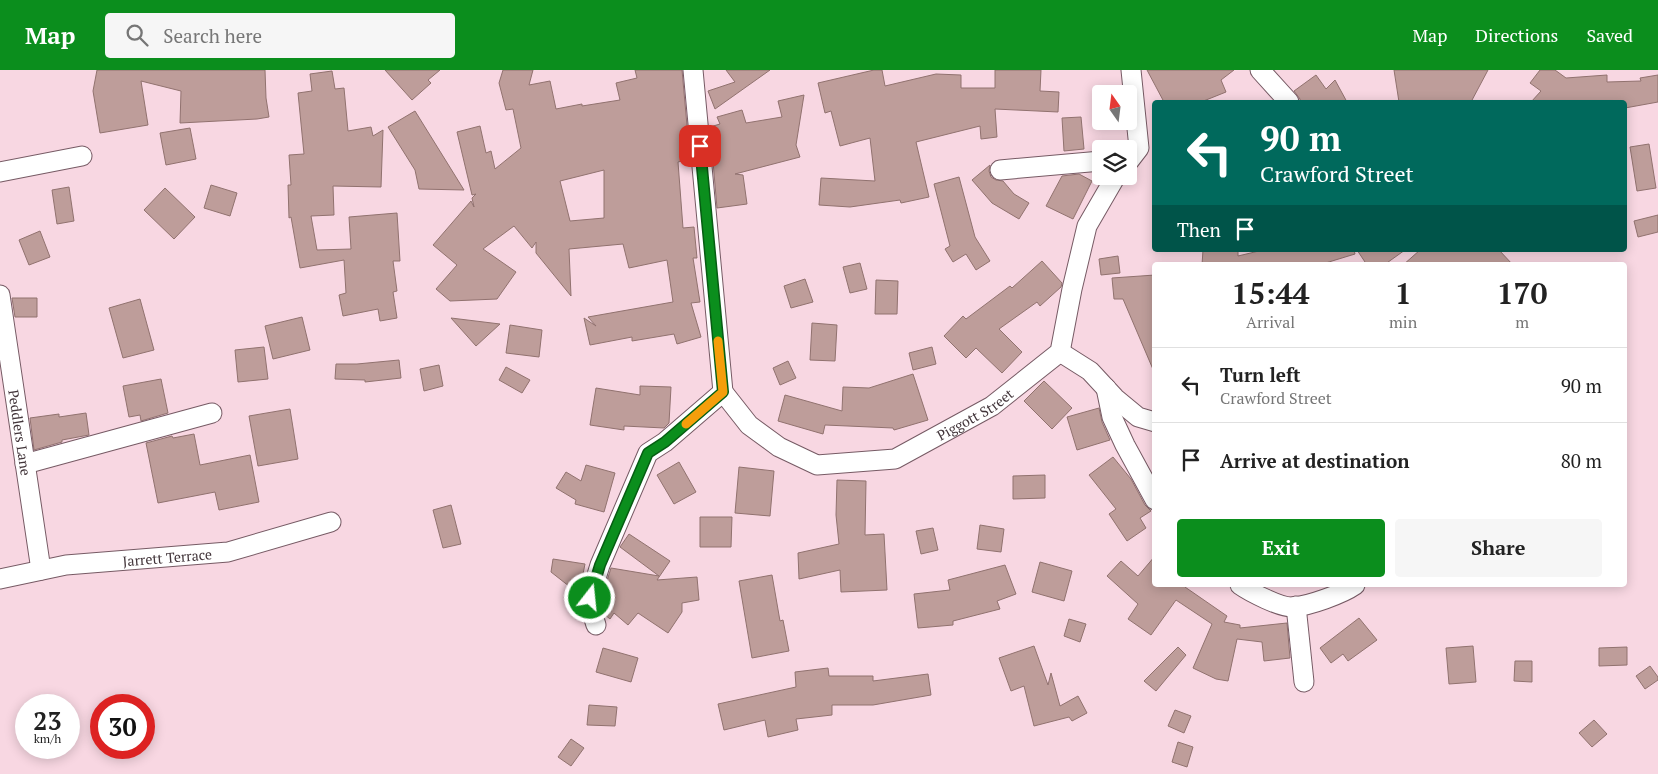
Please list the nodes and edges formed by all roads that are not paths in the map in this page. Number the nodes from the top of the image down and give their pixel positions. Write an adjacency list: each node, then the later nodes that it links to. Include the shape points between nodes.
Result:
1 (693, 70): 14 (street)
2 (1131, 70): 5 (street)
3 (1260, 70): 4 (street)
4 (1287, 100)
5 (1137, 151)
6 (82, 156): 9 (street)
7 (1092, 162): 8 (street)
8 (1000, 170)
9 (0, 172)
10 (1111, 185): 12 (street, via 1087,226)
11 (0, 295): 17 (street, Peddlers Lane)
12 (1060, 352): 13 (street, via 1090,371); 14 (street, Piggott Street, via 992,406 895,459 817,465 778,447 749,425)
13 (1106, 388): 16 (street, via 1138,417); 18 (street, via 1112,417)
14 (723, 392): 25 (street, via 648,453 600,565 590,598)
15 (212, 414): 17 (street)
16 (1152, 421)
17 (24, 464): 20 (street, Peddlers Lane)
18 (1152, 494)
19 (331, 522): 20 (street, Jarrett Terrace, via 228,552 66,565)
20 (41, 570): 21 (street, Jarrett Terrace)
21 (0, 579)
22 (1244, 587): 24 (street, via 1267,600)
23 (1352, 587): 24 (street)
24 (1296, 606): 26 (street)
25 (596, 625)
26 (1304, 682)

